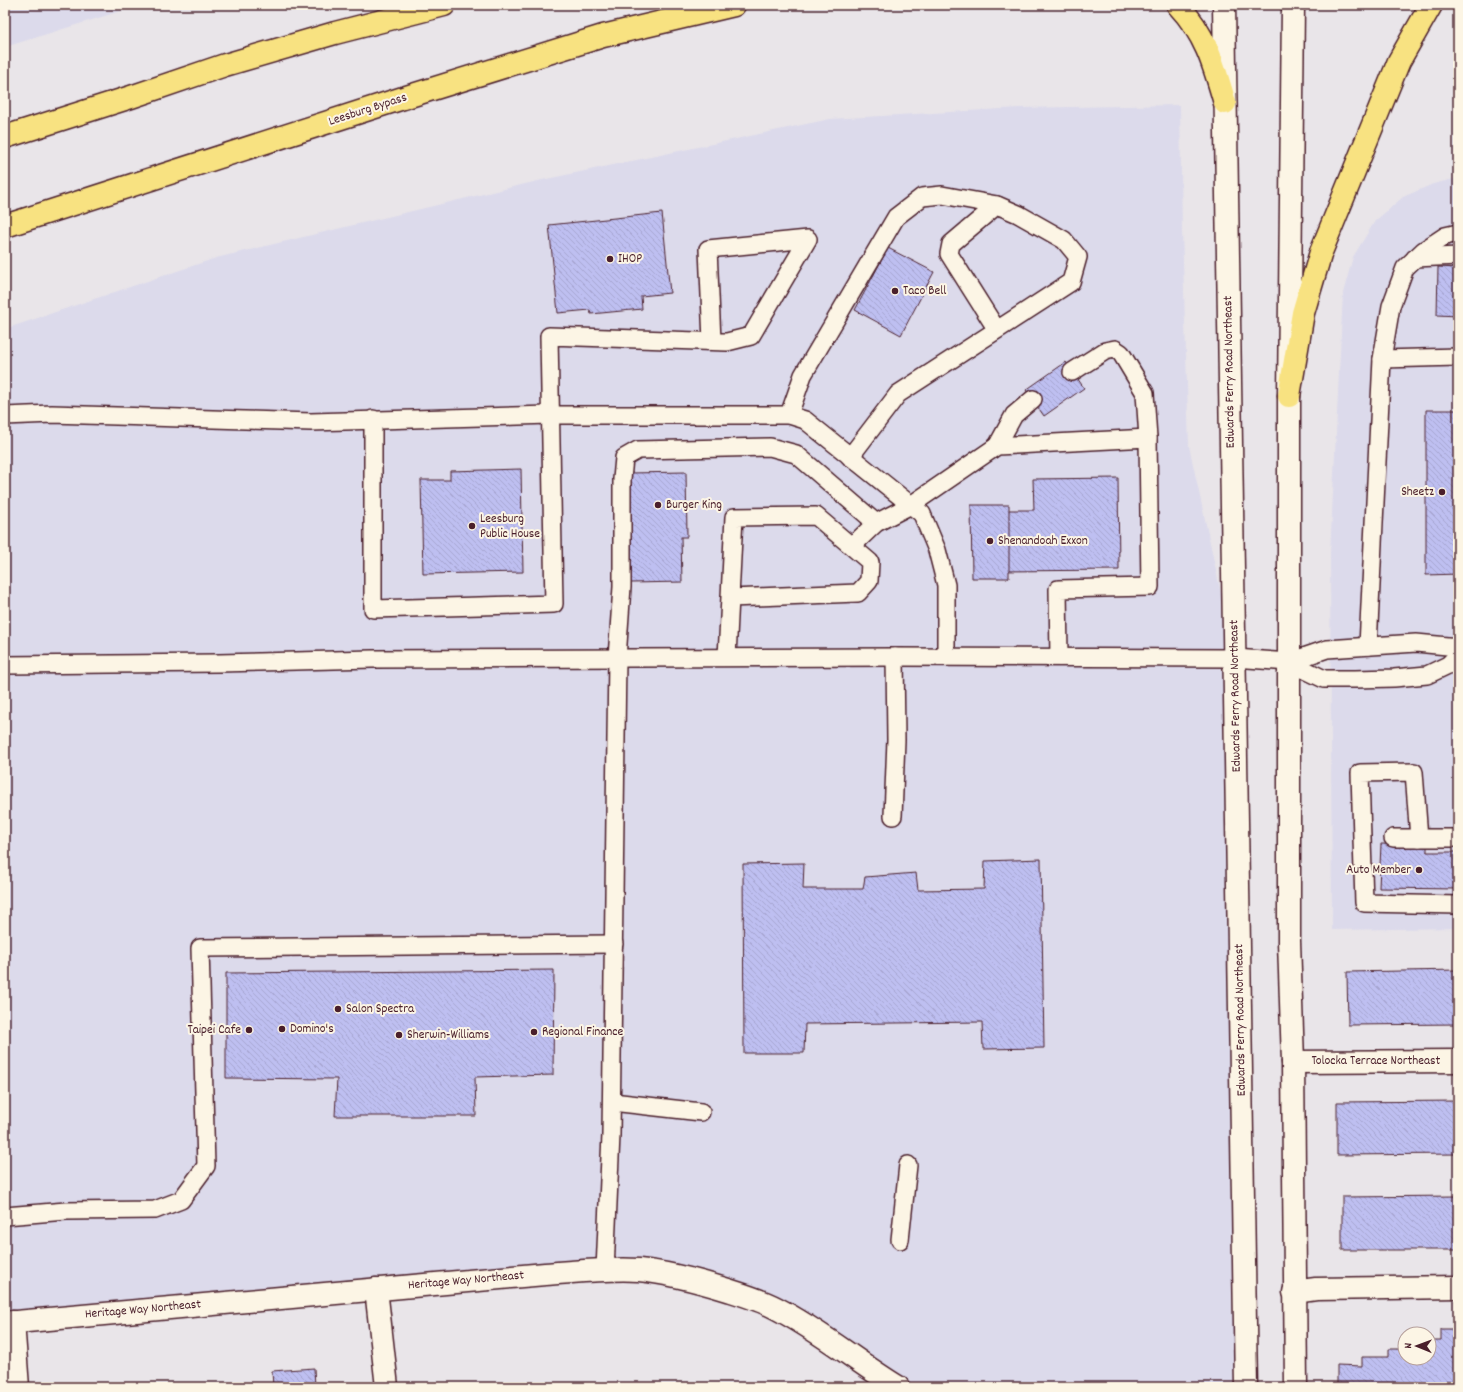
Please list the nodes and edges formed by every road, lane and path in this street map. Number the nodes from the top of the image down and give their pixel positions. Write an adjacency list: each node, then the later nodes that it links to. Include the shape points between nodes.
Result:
1 (444, 5): 8 (highway, via 225,65)
2 (734, 5): 10 (highway, Leesburg Bypass, via 603,36)
3 (1178, 5): 7 (highway, via 1202,37 1213,61)
4 (1224, 5): 7 (main road, Edwards Ferry Road Northeast)
5 (1293, 5): 19 (main road)
6 (1432, 5): 19 (highway, via 1399,61 1321,252 1303,313)
7 (1225, 103): 40 (main road, Edwards Ferry Road Northeast)
8 (5, 137)
9 (998, 205): 14 (lane, via 951,244 949,254); 14 (lane, via 1064,240 1078,257 1071,282); 22 (lane, via 942,195 922,197 896,217 803,375)
10 (5, 226)
11 (1458, 233): 13 (lane, via 1445,236)
12 (1458, 256): 13 (lane)
13 (1415, 258): 17 (lane, via 1405,268 1391,306)
14 (997, 330): 27 (lane, via 898,394)
15 (712, 341): 15 (lane, via 727,342 751,336 808,239 708,249); 21 (lane, via 549,336)
16 (1458, 357): 17 (lane)
17 (1382, 359): 32 (lane)
18 (1072, 372): 25 (lane, via 1105,351 1115,349 1121,352 1145,393)
19 (1289, 396): 41 (main road)
20 (1033, 399): 26 (lane, via 1014,415)
21 (550, 415): 22 (lane); 24 (lane); 24 (lane, via 554,604 373,609)
22 (790, 415): 27 (lane, via 805,420)
23 (5, 416): 24 (lane, via 52,414 311,422)
24 (373, 419)
25 (1148, 438): 26 (lane); 38 (lane, via 1150,587 1058,589)
26 (997, 446): 28 (lane)
27 (850, 457): 28 (lane)
28 (912, 506): 29 (lane); 37 (lane, via 922,514 925,521 937,550 946,586)
29 (876, 523): 30 (lane); 39 (lane, via 796,454 770,447 638,450 624,458 622,587)
30 (852, 546): 31 (lane, via 870,562 869,582 858,593); 31 (lane, via 816,516 734,517)
31 (730, 598): 35 (lane)
32 (1368, 646): 33 (lane, via 1416,643); 41 (lane, via 1327,649)
33 (1458, 647)
34 (1458, 655): 41 (lane, via 1448,665 1427,675 1394,678 1324,679)
35 (727, 657): 36 (lane); 39 (lane)
36 (895, 657): 37 (lane); 43 (lane, via 896,740)
37 (946, 657): 38 (lane)
38 (1059, 657): 40 (lane)
39 (617, 658): 42 (lane); 48 (lane)
40 (1235, 658): 41 (lane); 64 (main road, Edwards Ferry Road Northeast)
41 (1289, 662): 50 (main road, via 1289,941)
42 (5, 665)
43 (893, 816)
44 (1393, 838): 45 (lane)
45 (1419, 838): 46 (lane); 47 (lane, via 1414,772 1360,773 1364,903)
46 (1458, 838)
47 (1458, 905)
48 (614, 944): 51 (lane); 54 (lane, via 200,948 206,1166 182,1200 155,1210 66,1211)
49 (1458, 1061): 50 (main road, Tolocka Terrace Northeast)
50 (1293, 1062): 59 (main road)
51 (612, 1102): 52 (lane); 56 (lane)
52 (701, 1112)
53 (908, 1165): 55 (lane)
54 (5, 1216)
55 (900, 1240)
56 (605, 1270): 58 (main road, Heritage Way Northeast); 61 (main road, Heritage Way Northeast, via 638,1270 668,1274 754,1299 776,1308 815,1332)
57 (1458, 1287): 59 (main road, via 1316,1289)
58 (376, 1289): 60 (main road, Heritage Way Northeast); 63 (main road)
59 (1294, 1292): 65 (main road)
60 (9, 1322): 62 (main road)
61 (891, 1385)
62 (18, 1387)
63 (387, 1387)
64 (1246, 1387)
65 (1296, 1387)

